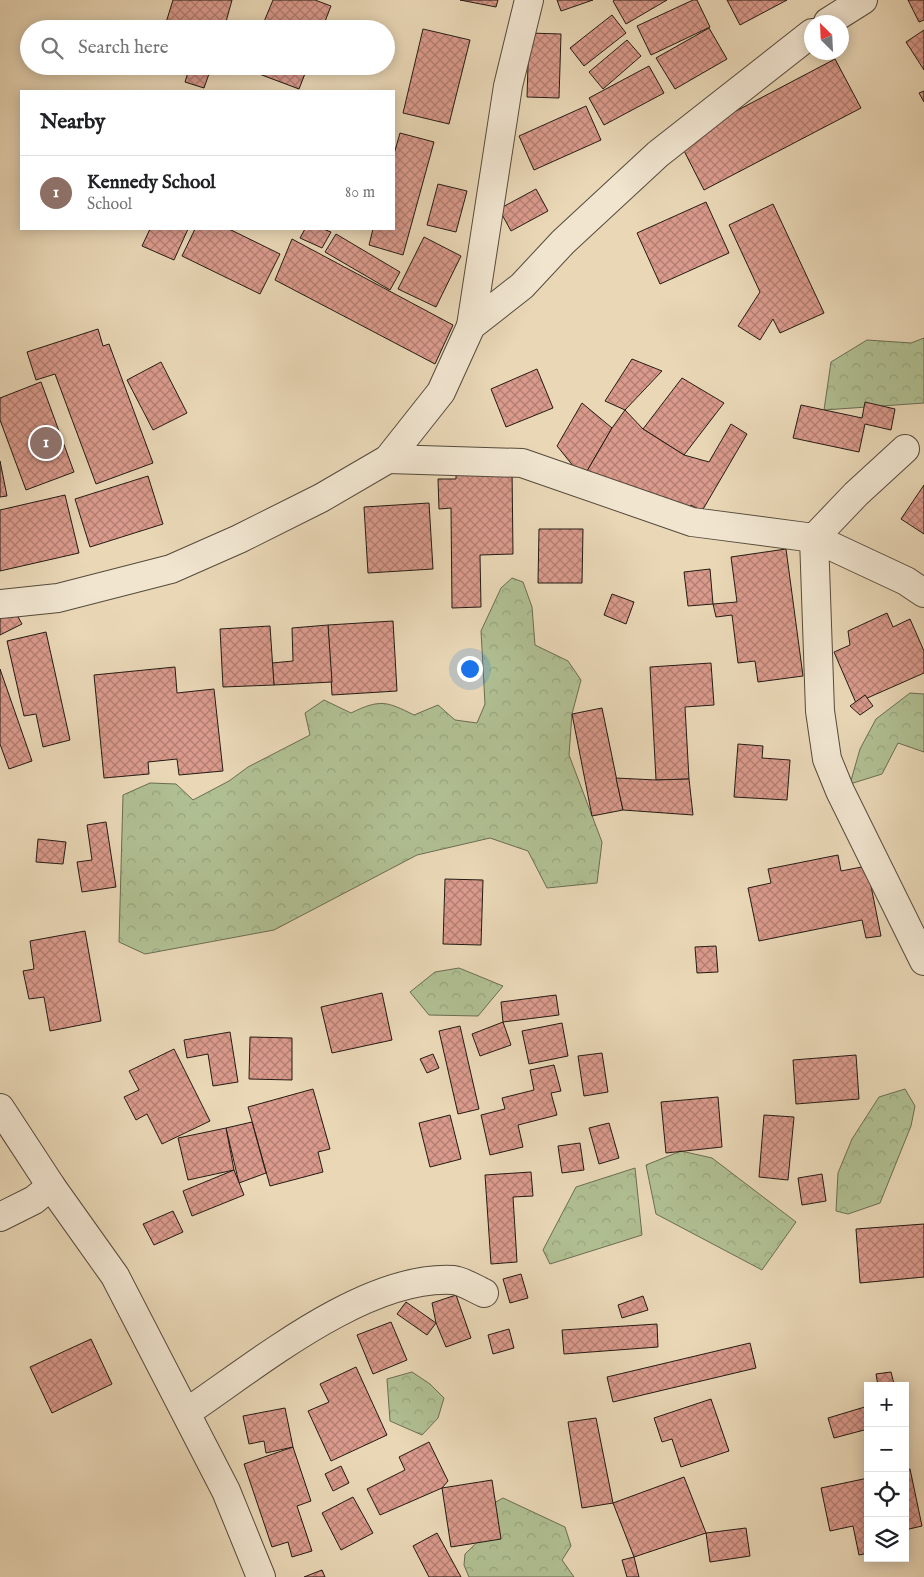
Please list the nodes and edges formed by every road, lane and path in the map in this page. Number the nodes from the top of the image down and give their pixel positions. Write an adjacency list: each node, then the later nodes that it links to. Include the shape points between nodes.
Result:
1 (530, 0): 5 (street, via 508,86)
2 (863, 0): 3 (street)
3 (839, 15)
4 (804, 39): 5 (street, via 658,154 563,242 522,286)
5 (471, 326): 7 (street, via 441,392)
6 (905, 449): 8 (street)
7 (388, 459): 8 (street, via 522,463 692,522); 10 (street, via 321,498 171,569 58,598)
8 (814, 538): 9 (street, via 906,580); 11 (street, via 820,711 827,759 840,792)
9 (924, 593)
10 (0, 604)
11 (924, 961)
12 (0, 1108): 13 (street)
13 (51, 1186): 14 (street, via 34,1200); 16 (street, via 115,1276)
14 (0, 1217)
15 (484, 1293): 16 (street, via 455,1280 424,1281 360,1301 318,1323)
16 (187, 1412): 17 (street, via 226,1491)
17 (262, 1577)

